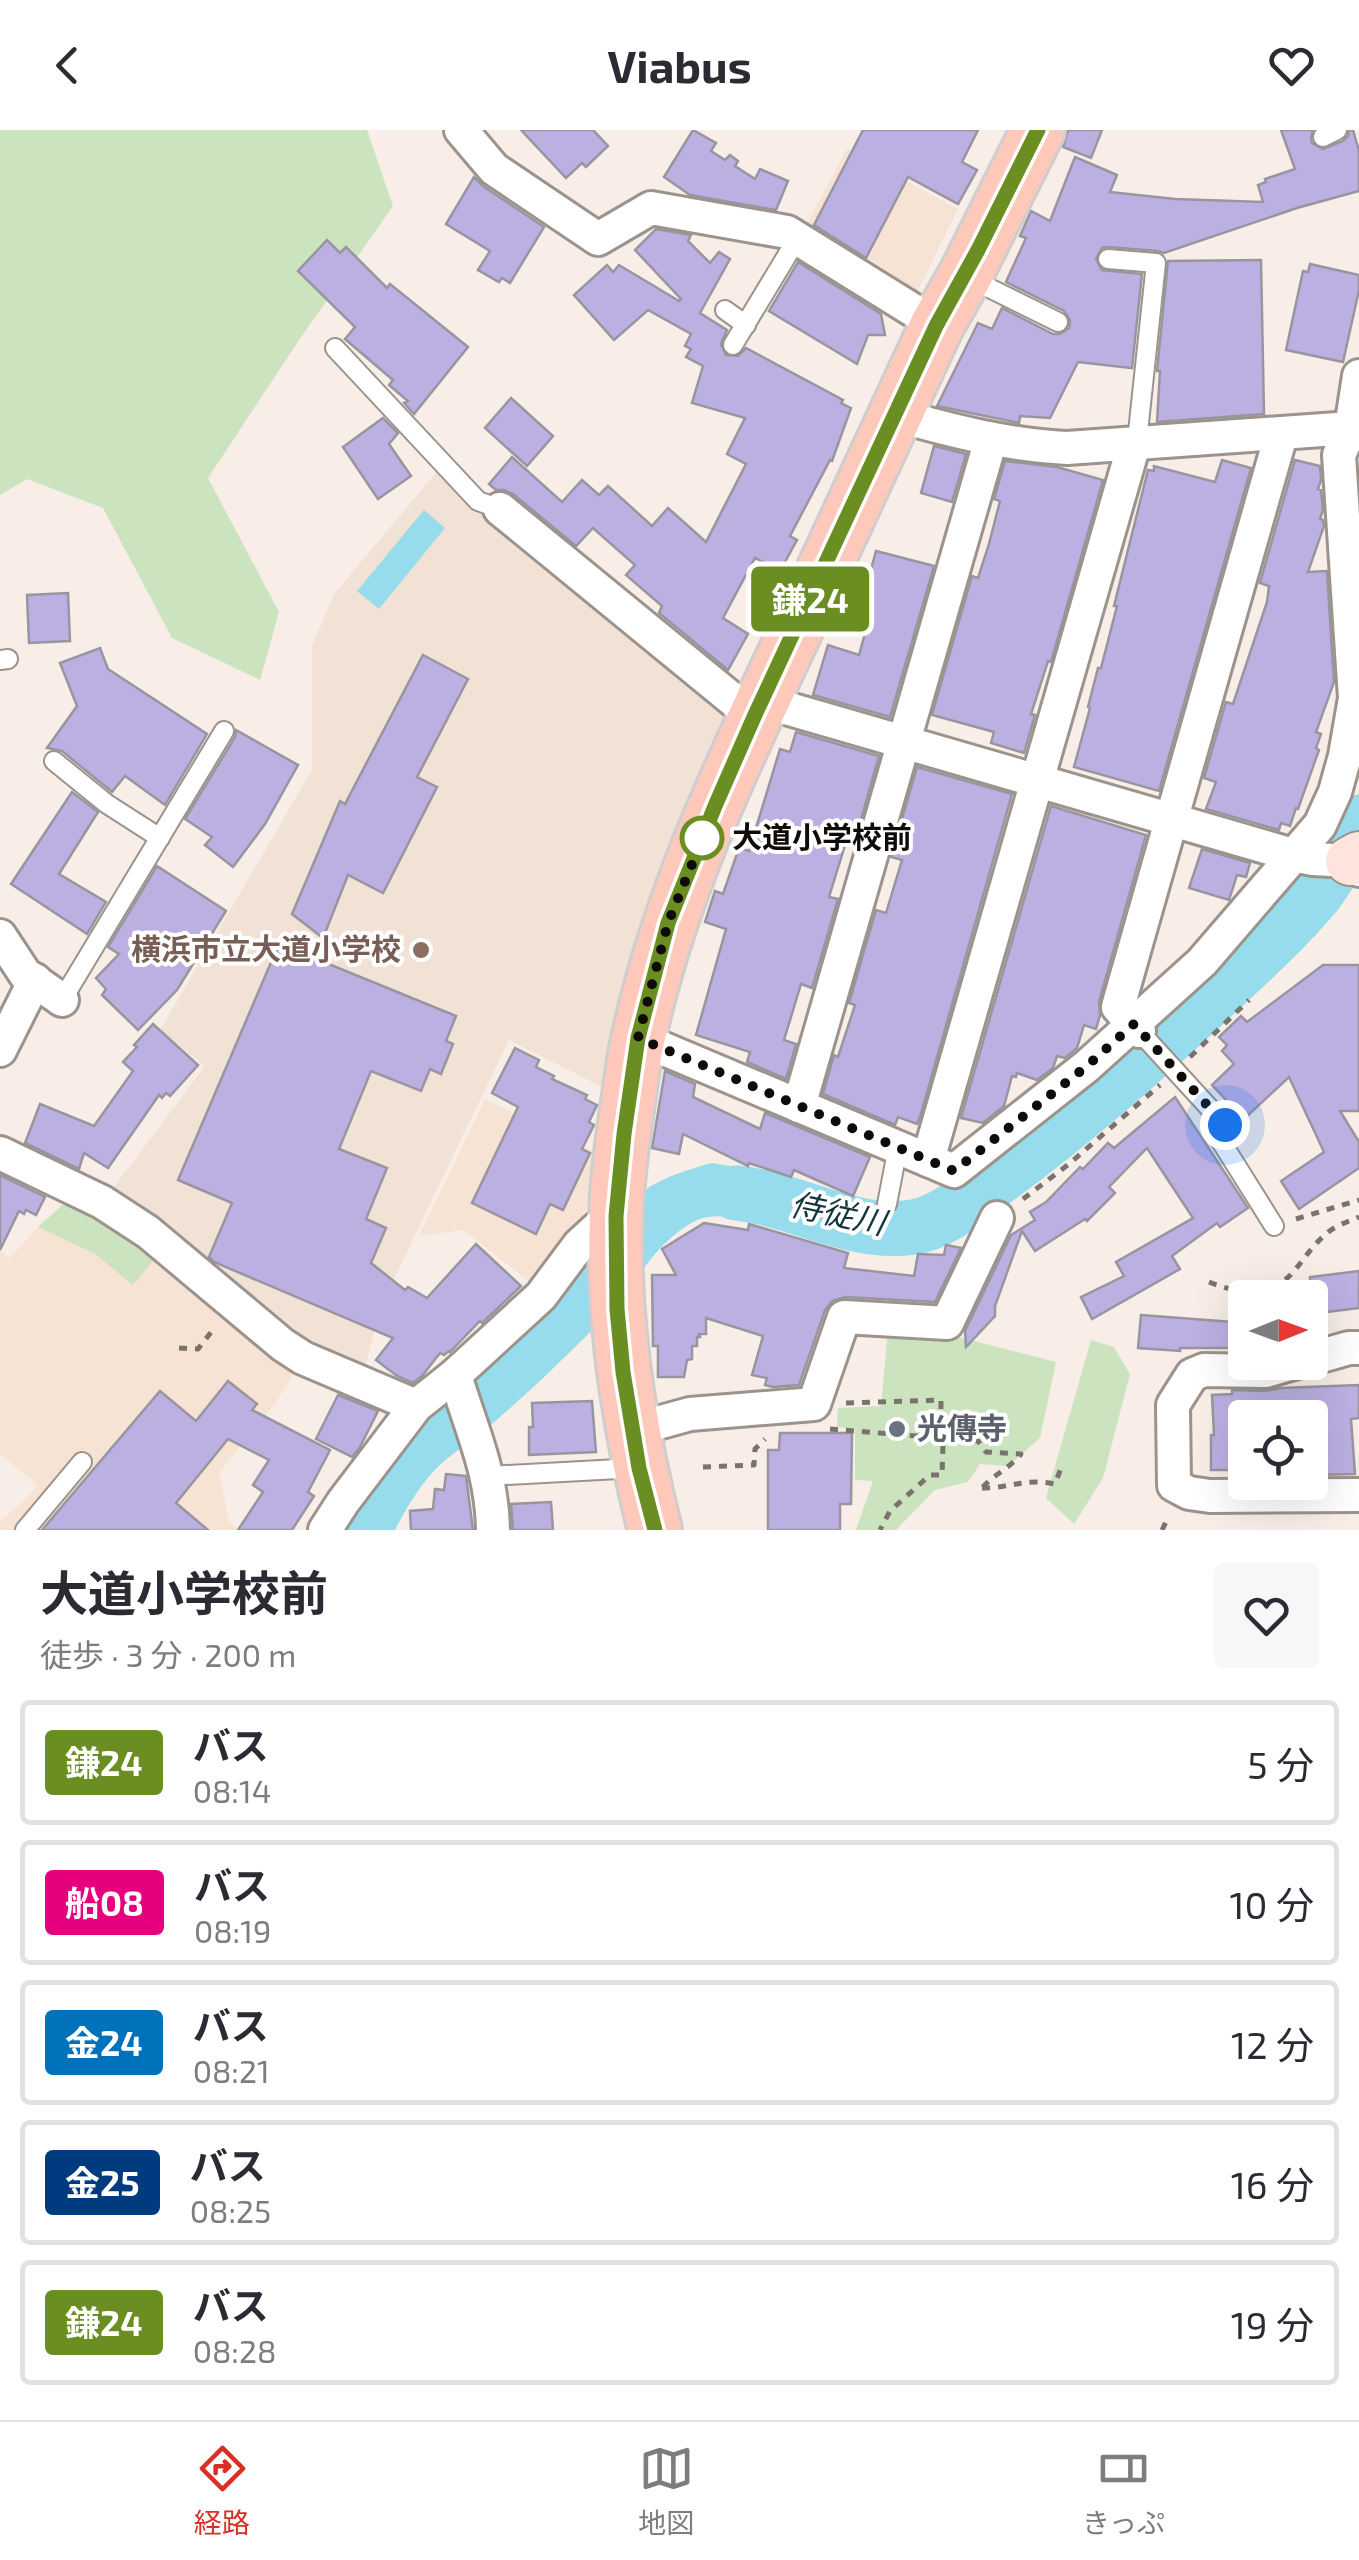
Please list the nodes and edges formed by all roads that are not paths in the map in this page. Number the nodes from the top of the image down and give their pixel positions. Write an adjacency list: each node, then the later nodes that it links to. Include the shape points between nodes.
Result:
1 (461, 130): 3 (street, via 494,169 598,239 652,208)
2 (1038, 130): 5 (main road)
3 (797, 239): 8 (lane); 9 (street)
4 (1108, 259): 17 (lane, via 1156,263)
5 (964, 276): 7 (lane); 9 (main road)
6 (724, 310): 8 (lane)
7 (1058, 322)
8 (746, 325): 10 (lane)
9 (936, 326): 13 (main road)
10 (733, 345)
11 (335, 348): 18 (lane, via 478,501)
12 (1359, 376): 14 (street)
13 (896, 415): 16 (street); 19 (main road)
14 (1350, 428): 15 (street); 26 (street, via 1340,456 1355,698 1345,756 1320,825)
15 (1281, 435): 17 (street); 24 (street)
16 (991, 439): 17 (street, via 1042,447); 21 (street)
17 (1134, 444): 23 (street)
18 (500, 510): 19 (street)
19 (758, 709): 21 (street); 31 (main road, via 668,923)
20 (224, 731): 25 (lane)
21 (904, 743): 23 (street); 33 (street)
22 (54, 761): 25 (lane)
23 (1037, 781): 24 (street); 35 (street)
24 (1172, 821): 26 (street); 30 (street, via 1118,1007)
25 (160, 838): 29 (lane)
26 (1335, 860): 30 (street, via 1202,962)
27 (0, 936): 28 (street)
28 (35, 980): 29 (street); 32 (street)
29 (62, 1000)
30 (1137, 1028): 35 (street, via 954,1171); 39 (lane, via 1225,1125 1217,1135)
31 (638, 1038): 33 (street); 37 (main road)
32 (0, 1050)
33 (799, 1106): 35 (street)
34 (0, 1153): 44 (street, via 148,1232 303,1358)
35 (913, 1154): 36 (lane)
36 (887, 1204)
37 (616, 1213): 43 (street); 45 (main road, via 617,1309)
38 (997, 1218): 45 (street, via 947,1323 844,1316 814,1404 690,1414)
39 (1274, 1226)
40 (1359, 1348): 41 (street)
41 (1328, 1355)
42 (1228, 1370): 48 (street, via 1192,1375 1173,1406 1174,1486 1210,1496)
43 (456, 1378): 44 (street); 47 (street)
44 (416, 1406): 50 (street)
45 (635, 1449): 47 (lane); 52 (main road)
46 (82, 1462): 49 (lane)
47 (488, 1476): 51 (street)
48 (1359, 1494)
49 (24, 1530)
50 (325, 1530)
51 (494, 1530)
52 (654, 1530)

